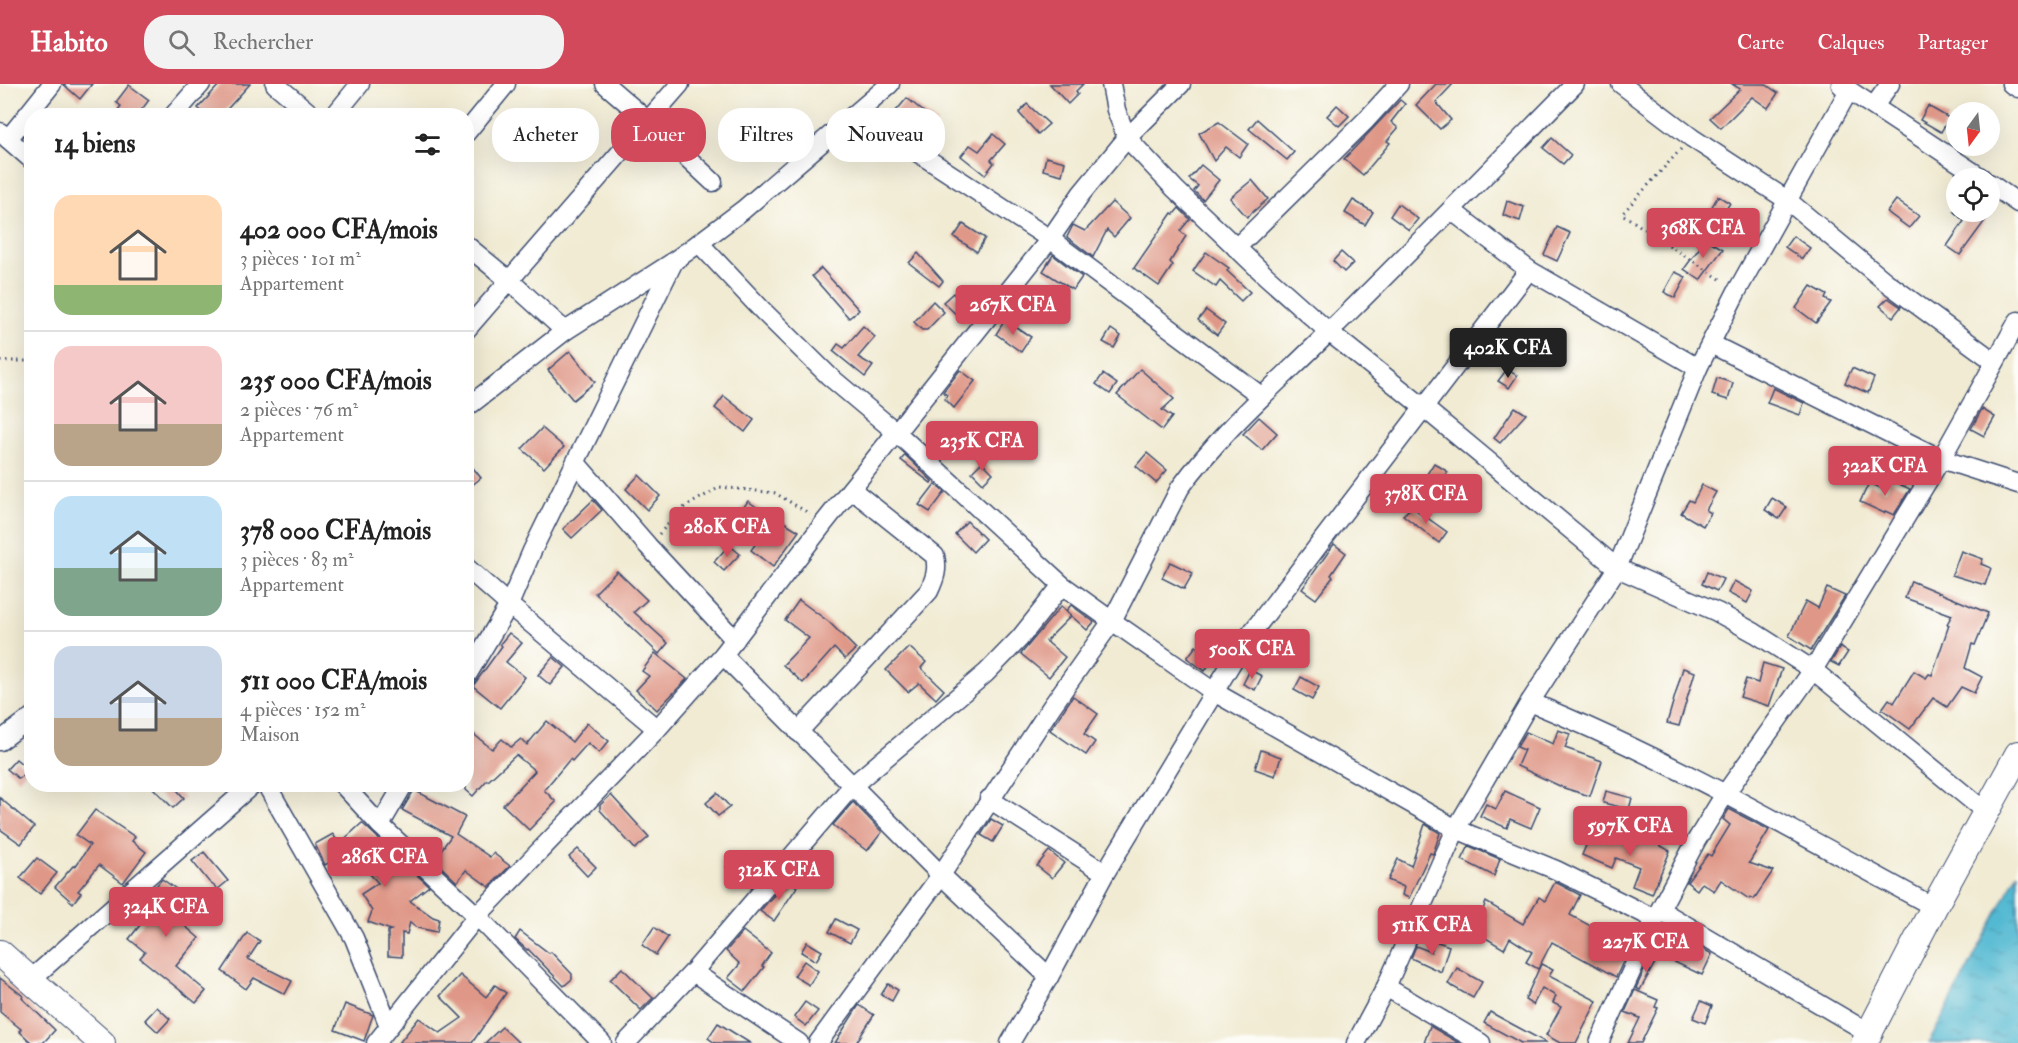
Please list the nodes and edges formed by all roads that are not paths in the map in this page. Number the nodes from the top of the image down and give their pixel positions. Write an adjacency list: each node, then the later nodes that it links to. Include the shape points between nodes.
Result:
1 (52, 84): 19 (street)
2 (201, 84): 20 (street)
3 (275, 84): 21 (street)
4 (360, 84): 22 (street)
5 (506, 84): 27 (street)
6 (605, 84): 23 (street)
7 (680, 84): 24 (street)
8 (890, 84): 25 (street)
9 (1111, 84): 29 (street)
10 (1181, 84): 29 (street)
11 (1399, 84): 43 (street)
12 (1575, 84): 40 (street)
13 (1621, 84): 38 (street, via 1692,138)
14 (1890, 84): 18 (street)
15 (2011, 84): 17 (street)
16 (1844, 87): 18 (street); 38 (street)
17 (2018, 88)
18 (1874, 106): 35 (street)
19 (29, 108)
20 (180, 108)
21 (304, 108)
22 (340, 108)
23 (633, 108)
24 (659, 108)
25 (863, 108)
26 (24, 114): 28 (street)
27 (474, 123)
28 (4, 135): 31 (street)
29 (1127, 138): 41 (street); 43 (street)
30 (826, 139): 42 (street)
31 (24, 153)
32 (613, 162): 47 (street)
33 (692, 162): 36 (street)
34 (932, 162): 41 (street)
35 (1967, 168)
36 (713, 182)
37 (2000, 191): 39 (street)
38 (1787, 200): 52 (street); 53 (street, via 1886,282)
39 (2018, 203)
40 (1451, 210): 46 (street); 51 (street)
41 (1050, 239): 55 (street); 58 (street)
42 (699, 243): 45 (street); 58 (street, via 829,376)
43 (1236, 248): 51 (street)
44 (474, 252): 47 (street)
45 (674, 261): 50 (street); 60 (street)
46 (1529, 270): 54 (street); 57 (street)
47 (510, 281): 48 (street); 50 (street)
48 (474, 321)
49 (2018, 321): 53 (street)
50 (565, 331): 56 (street)
51 (1329, 332): 55 (street); 57 (street)
52 (1711, 344): 54 (street); 59 (street)
53 (1995, 362): 59 (street)
54 (1698, 368): 63 (street)
55 (1261, 396): 67 (street, via 1180,488)
56 (474, 402)
57 (1423, 406): 63 (street); 72 (street, via 1259,621)
58 (897, 433): 62 (street); 65 (street)
59 (1941, 459): 61 (street); 71 (street)
60 (576, 463): 66 (street); 68 (street)
61 (2018, 484)
62 (851, 489): 68 (street); 76 (street, via 935,556 935,579 929,591)
63 (1617, 568): 71 (street, via 1717,612); 73 (street)
64 (474, 574): 66 (street)
65 (1062, 585): 67 (street); 79 (street, via 986,673)
66 (509, 605): 70 (street); 75 (street)
67 (1113, 621): 72 (street); 85 (street)
68 (735, 640): 69 (street)
69 (723, 655): 75 (street); 76 (street)
70 (474, 664)
71 (1813, 670): 84 (street); 86 (street)
72 (1214, 692): 88 (street); 89 (street)
73 (1530, 702): 84 (street, via 1591,727); 88 (street)
74 (24, 723): 77 (street)
75 (657, 729): 93 (street)
76 (798, 732): 79 (street)
77 (0, 741)
78 (2018, 754): 86 (main road)
79 (852, 786): 90 (street); 95 (street)
80 (245, 792): 97 (street)
81 (271, 792): 99 (street, via 354,938)
82 (349, 792): 87 (street)
83 (399, 792): 87 (street)
84 (1725, 794): 91 (street); 92 (street)
85 (989, 799): 89 (street); 90 (street)
86 (1987, 813): 91 (main road)
87 (380, 825): 93 (street)
88 (1456, 829): 92 (street); 98 (street)
89 (1105, 873): 96 (street)
90 (941, 875): 96 (street); 106 (street)
91 (1934, 907): 100 (main road)
92 (1658, 914): 100 (street); 110 (street)
93 (477, 916): 99 (street); 103 (street)
94 (0, 953): 97 (main road)
95 (693, 972): 104 (street); 105 (street)
96 (1049, 977): 107 (street)
97 (30, 980): 101 (main road)
98 (1386, 987): 108 (street); 109 (street)
99 (388, 1026): 102 (street)
100 (1866, 1038)
101 (102, 1043)
102 (376, 1043)
103 (602, 1043)
104 (626, 1043)
105 (799, 1043)
106 (818, 1043)
107 (1010, 1043)
108 (1356, 1043)
109 (1481, 1043)
110 (1599, 1043)

